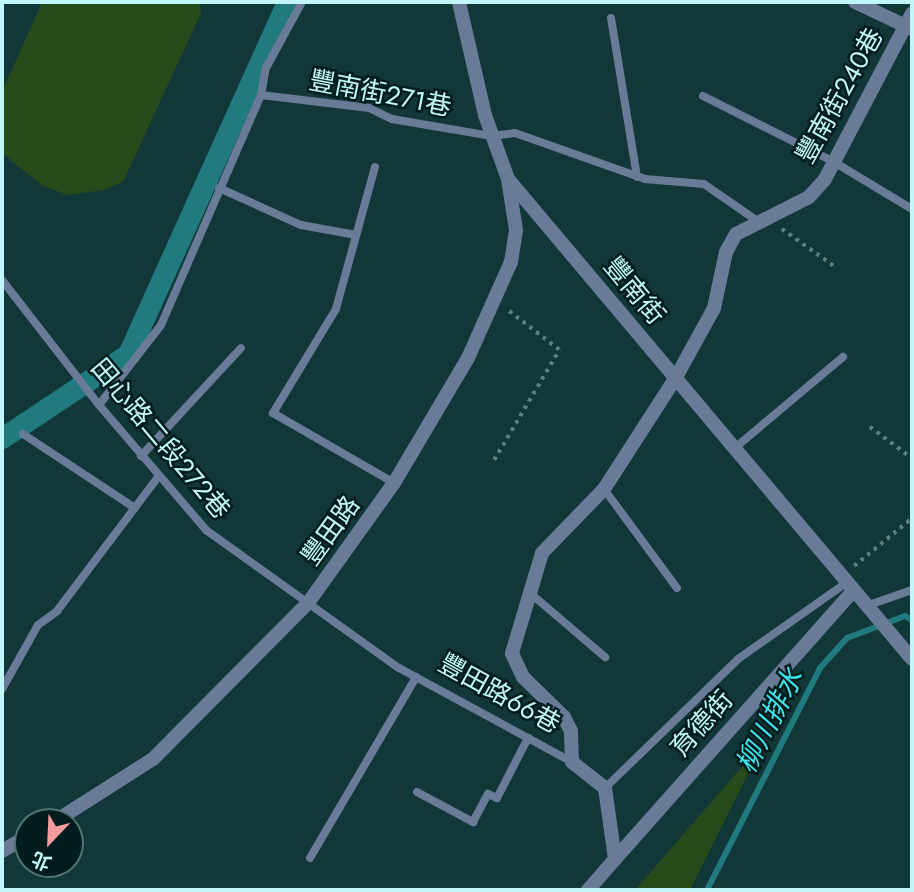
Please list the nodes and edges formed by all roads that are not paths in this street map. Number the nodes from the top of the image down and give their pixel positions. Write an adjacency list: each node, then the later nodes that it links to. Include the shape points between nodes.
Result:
1 (302, 2): 6 (lane, via 265,68)
2 (459, 2): 8 (street, 豐南街)
3 (855, 2): 5 (street)
4 (611, 18): 11 (lane)
5 (910, 23): 9 (street, 豐南街240巷)
6 (261, 94): 8 (lane, 豐南街271巷, via 369,108 392,118); 13 (lane)
7 (703, 96): 9 (lane)
8 (491, 136): 11 (lane, 豐南街271巷, via 515,133); 12 (street, 豐南街)
9 (834, 162): 14 (lane); 15 (street, 豐南街240巷, via 809,197)
10 (374, 167): 16 (lane)
11 (637, 177): 15 (lane, 豐南街271巷, via 704,184)
12 (508, 179): 20 (street, 豐南街); 26 (street, 豐田路, via 516,230 511,262 468,358)
13 (219, 188): 16 (lane, via 300,225); 21 (lane, via 161,324)
14 (912, 209)
15 (763, 220): 20 (street, 豐南街240巷, via 736,234 726,252 714,308)
16 (356, 235): 26 (lane, via 336,309 273,413)
17 (2, 280): 21 (lane, 田心路二段272巷)
18 (241, 348): 24 (lane)
19 (843, 357): 23 (lane)
20 (675, 379): 23 (street, 豐南街); 27 (street, 豐南街240巷)
21 (99, 405): 24 (lane, 田心路二段272巷)
22 (23, 434): 28 (lane)
23 (736, 447): 29 (street, 豐南街)
24 (141, 456): 25 (lane, 田心路二段272巷)
25 (158, 477): 28 (lane); 33 (lane, 田心路二段272巷, via 206,530)
26 (394, 483): 33 (street, 豐田路)
27 (604, 489): 30 (lane); 32 (street, 豐南街240巷, via 542,553)
28 (135, 508): 38 (lane, via 57,611 38,625)
29 (847, 584): 34 (street, 豐南街); 41 (lane, 育德街, via 738,659); 45 (street, 育德街)
30 (677, 588)
31 (912, 590): 34 (lane)
32 (530, 593): 35 (lane); 40 (street, 豐南街240巷, via 512,653 523,677 564,717 571,731)
33 (308, 603): 37 (lane, 豐田路66巷); 43 (street, 豐田路, via 153,759)
34 (869, 610): 36 (street, 豐南街)
35 (605, 657)
36 (912, 659)
37 (416, 677): 39 (lane, 豐田路66巷); 44 (lane)
38 (2, 689)
39 (528, 738): 40 (lane, 豐田路66巷); 42 (lane, via 497,798 488,794 473,822)
40 (572, 762): 41 (street, 豐田路66巷)
41 (605, 788): 45 (street)
42 (417, 792)
43 (76, 808)
44 (310, 858)
45 (615, 859): 46 (street, 育德街)
46 (588, 890)

